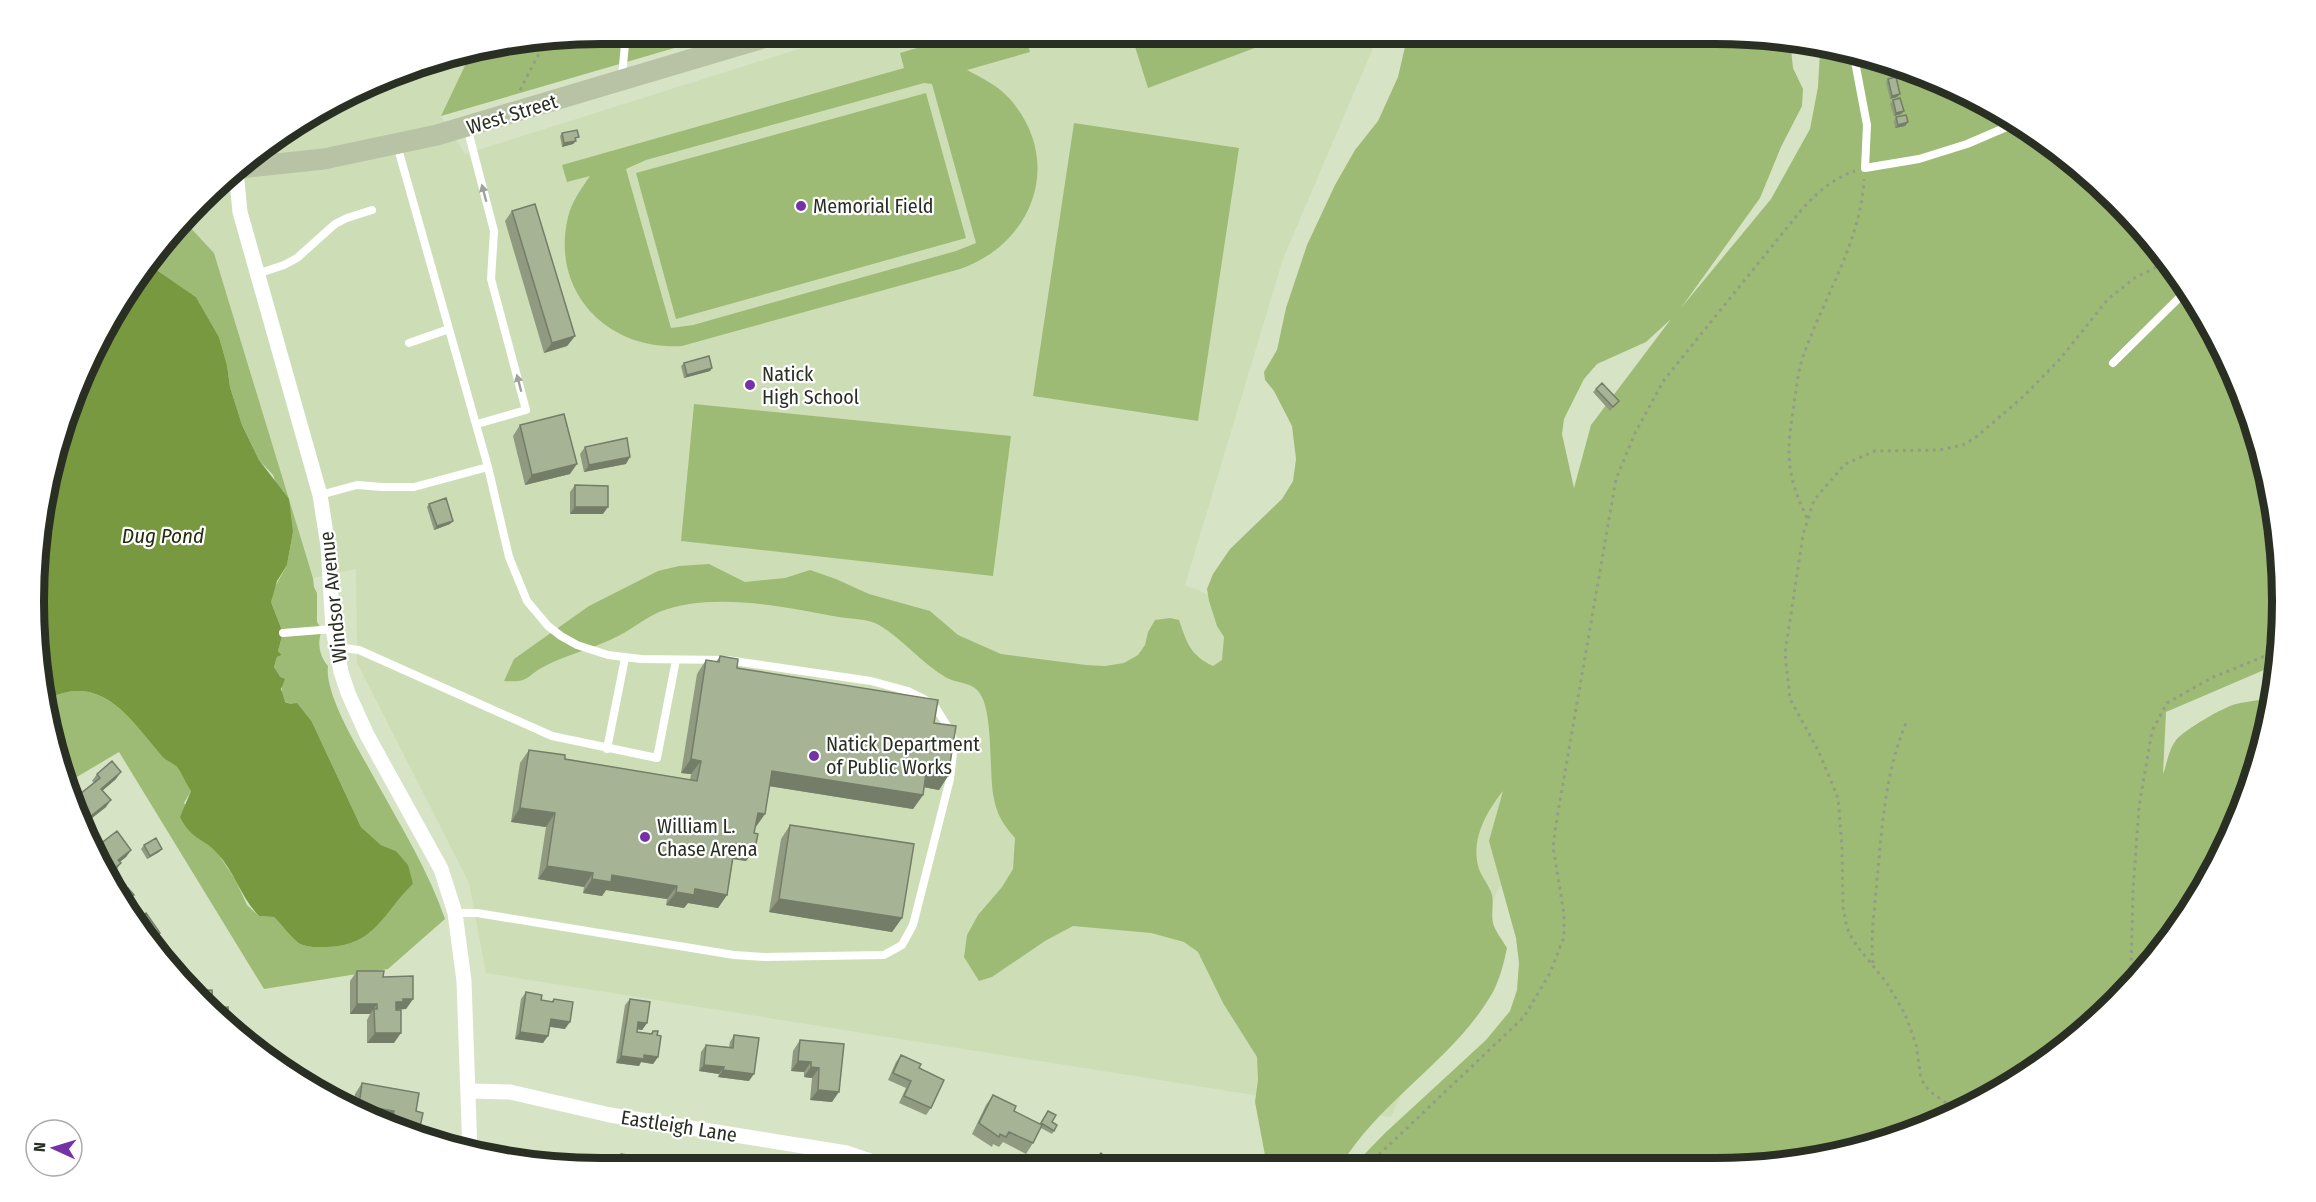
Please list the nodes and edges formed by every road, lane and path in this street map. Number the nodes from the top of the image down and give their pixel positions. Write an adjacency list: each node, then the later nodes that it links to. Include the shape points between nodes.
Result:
1 (625, 44): 5 (lane)
2 (744, 44): 5 (street, West Street)
3 (543, 47): 6 (path)
4 (1855, 61): 11 (lane, via 1868,125)
5 (621, 81): 6 (street, West Street)
6 (507, 116): 8 (street, West Street)
7 (2008, 126): 11 (lane, via 1919,159)
8 (467, 128): 9 (street, West Street); 20 (lane, one-way to 8, via 526,410 491,279 494,231)
9 (397, 145): 10 (street, West Street); 17 (lane)
10 (250, 168)
11 (1865, 168): 23 (path, via 1849,245 1798,376 1787,450 1790,476); 39 (path, via 1847,174 1809,201 1664,380 1649,404 1616,479 1557,819 1553,847 1564,937 1558,956 1524,1017)
12 (238, 178): 15 (street, Windsor Avenue, via 240,212)
13 (372, 210): 15 (lane, via 335,224 284,266)
14 (2160, 265): 23 (path, via 2136,276 2108,299 2060,359 1976,437 1963,445 1939,450 1875,451 1855,458 1823,487)
15 (257, 274): 22 (street, Windsor Avenue)
16 (2182, 295): 19 (lane)
17 (449, 329): 18 (lane); 20 (lane)
18 (409, 343)
19 (2113, 363)
20 (477, 424): 21 (lane)
21 (488, 466): 22 (lane, via 414,487 357,485); 28 (lane, via 514,573 536,614 577,645)
22 (320, 495): 24 (street, Windsor Avenue, via 328,546)
23 (1807, 518): 33 (path, via 1785,653 1790,699 1838,798 1846,923 1857,946)
24 (333, 629): 25 (lane); 26 (street, Windsor Avenue)
25 (283, 633)
26 (335, 647): 31 (lane, via 359,650 552,736); 32 (street, Windsor Avenue, via 357,714 441,869)
27 (2270, 654): 34 (path, via 2211,678 2167,703 2152,731 2139,807)
28 (625, 658): 29 (lane); 31 (lane)
29 (676, 660): 31 (lane, via 657,758); 32 (lane, via 727,660 871,681 908,691 936,708 954,744 951,771 913,926 902,945 884,955 872,956 749,957 477,913)
30 (1906, 723): 33 (path, via 1889,778 1881,832 1872,938)
31 (607, 749)
32 (455, 913): 35 (street, Windsor Avenue, via 464,981)
33 (1874, 966): 36 (path, via 1905,1014 1925,1086)
34 (2131, 972)
35 (469, 1091): 37 (street, Windsor Avenue); 38 (street, Eastleigh Lane, via 510,1092 650,1122)
36 (1950, 1106)
37 (470, 1143)
38 (862, 1158)
39 (1375, 1158)

